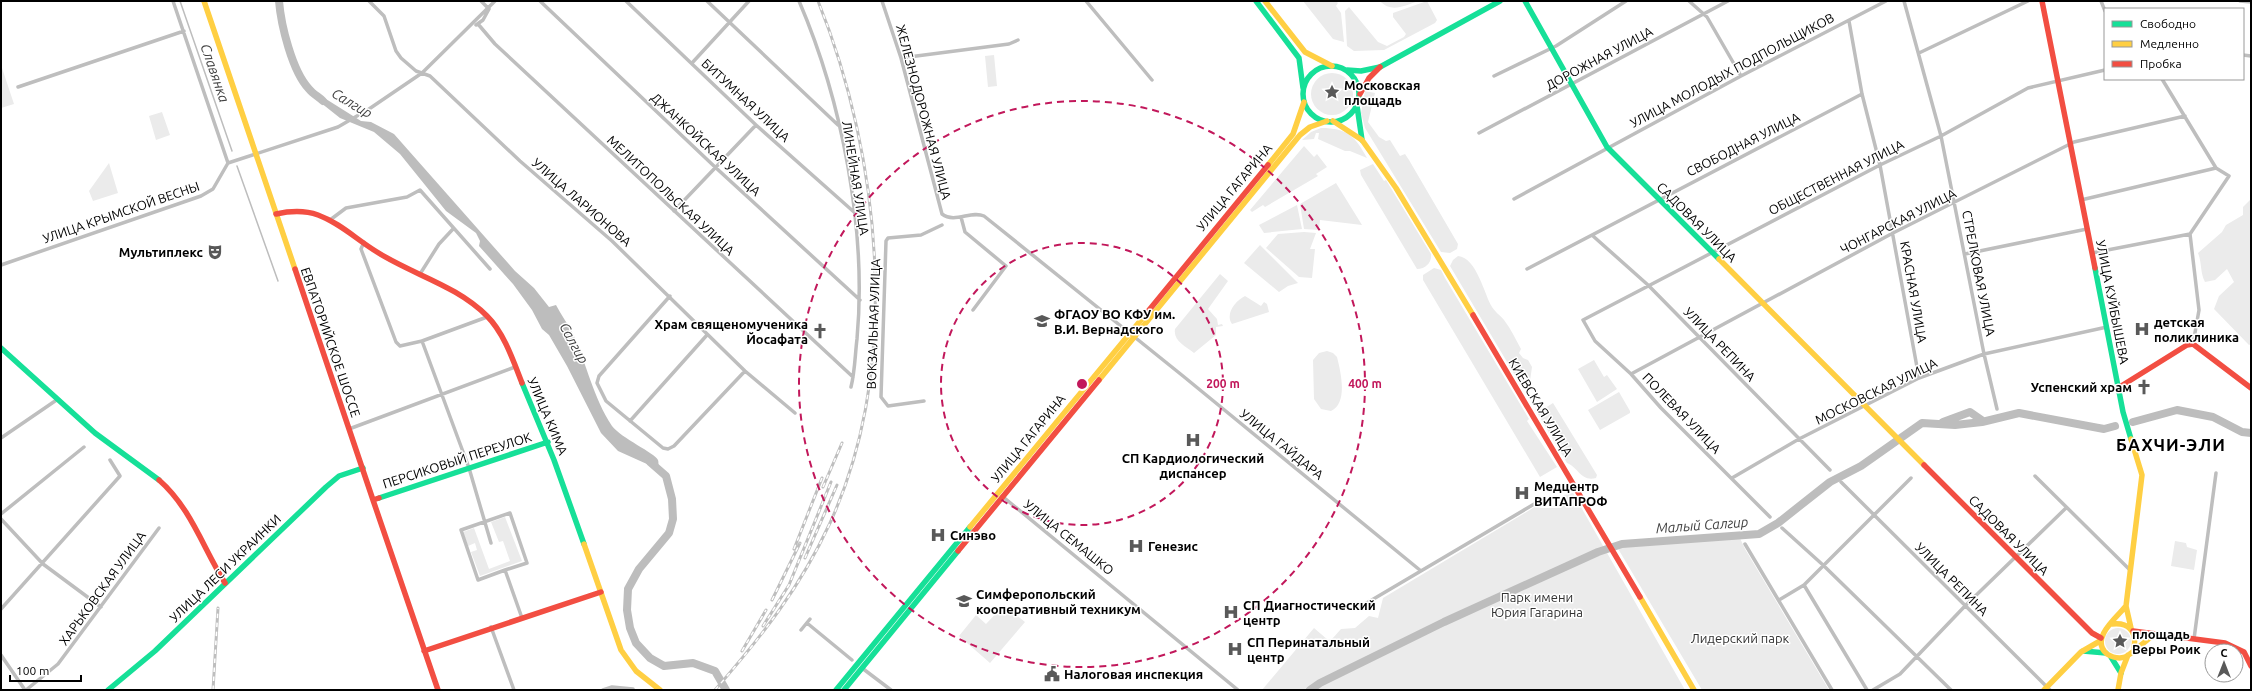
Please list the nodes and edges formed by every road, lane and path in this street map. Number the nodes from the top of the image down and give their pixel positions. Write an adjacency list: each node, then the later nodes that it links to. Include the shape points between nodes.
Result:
1 (173, 1): 32 (street)
2 (204, 1): 64 (main road, ЕВПАТОРИЙСКОЕ ШОССЕ)
3 (369, 1): 42 (street, УЛИЦА ЛАРИОНОВА, via 384,16 396,51 416,71)
4 (481, 1): 26 (street)
5 (495, 1): 26 (street)
6 (540, 1): 67 (street, ДЖАНКОЙСКАЯ УЛИЦА)
7 (626, 1): 37 (street, БИТУМНАЯ УЛИЦА)
8 (707, 1): 29 (street)
9 (749, 1): 29 (street)
10 (799, 1): 58 (street, ЛИНЕЙНАЯ УЛИЦА, via 816,42)
11 (882, 1): 36 (street, ЖЕЛЕЗНОДОРОЖНАЯ УЛИЦА)
12 (1086, 1): 45 (street)
13 (1256, 1): 50 (main road, via 1298,58)
14 (1265, 1): 38 (main road, via 1305,52 1318,61)
15 (1500, 1): 39 (main road)
16 (1525, 1): 34 (main road, САДОВАЯ УЛИЦА)
17 (1626, 1): 34 (street)
18 (1689, 1): 27 (street)
19 (1728, 1): 27 (street, ДОРОЖНАЯ УЛИЦА)
20 (1886, 1): 28 (street, УЛИЦА МОЛОДЫХ ПОДПОЛЬЩИКОВ)
21 (1904, 1): 35 (street, СТРЕЛКОВАЯ УЛИЦА)
22 (2028, 1): 35 (street)
23 (2042, 1): 47 (main road, УЛИЦА КУЙБЫШЕВА)
24 (2240, 1): 25 (street)
25 (2251, 2)
26 (488, 9): 30 (street, via 484,20); 31 (street)
27 (1703, 14): 44 (street); 48 (street, ДОРОЖНАЯ УЛИЦА)
28 (1848, 21): 44 (street, УЛИЦА МОЛОДЫХ ПОДПОЛЬЩИКОВ); 51 (street, КРАСНАЯ УЛИЦА)
29 (729, 22): 37 (street); 58 (street)
30 (478, 24): 31 (street); 73 (street, МЕЛИТОПОЛЬСКАЯ УЛИЦА, via 495,44)
31 (471, 27): 42 (street)
32 (184, 31): 49 (street); 65 (street)
33 (1018, 40): 36 (street, via 1009,44)
34 (1552, 49): 43 (street); 48 (main road, САДОВАЯ УЛИЦА)
35 (1919, 53): 60 (street, СТРЕЛКОВАЯ УЛИЦА)
36 (901, 58): 76 (street, ЖЕЛЕЗНОДОРОЖНАЯ УЛИЦА, via 940,211 949,218)
37 (692, 63): 57 (street, БИТУМНАЯ УЛИЦА)
38 (1337, 67): 40 (main road); 50 (main road, via 1315,72)
39 (1380, 67): 40 (main road, via 1362,71); 52 (main road, via 1369,78)
40 (1345, 70): 52 (main road, via 1356,80)
41 (2104, 70): 47 (street, ОБЩЕСТВЕННАЯ УЛИЦА)
42 (422, 73): 64 (street, via 342,125); 93 (street, УЛИЦА ЛАРИОНОВА, via 430,76)
43 (1494, 76)
44 (1740, 76): 63 (street, УЛИЦА МОЛОДЫХ ПОДПОЛЬЩИКОВ)
45 (1152, 80)
46 (2163, 80): 55 (street)
47 (2058, 81): 60 (street, ОБЩЕСТВЕННАЯ УЛИЦА, via 2028,88); 62 (main road, УЛИЦА КУЙБЫШЕВА)
48 (1572, 83): 59 (street, ДОРОЖНАЯ УЛИЦА); 63 (main road, САДОВАЯ УЛИЦА)
49 (18, 87)
50 (1304, 90): 53 (main road)
51 (1862, 94): 66 (street, КРАСНАЯ УЛИЦА); 70 (street, СВОБОДНАЯ УЛИЦА)
52 (1360, 96): 54 (main road)
53 (1304, 102): 56 (main road, via 1308,112 1315,118); 100 (main road, УЛИЦА ГАГАРИНА, via 1293,134)
54 (1357, 105): 56 (main road, via 1348,115); 61 (main road, КИЕВСКАЯ УЛИЦА)
55 (2185, 116): 62 (street, ЧОНГАРСКАЯ УЛИЦА); 68 (street)
56 (1330, 121): 61 (main road, КИЕВСКАЯ УЛИЦА); 100 (main road, УЛИЦА ГАГАРИНА, via 1310,127 1300,135)
57 (756, 126): 67 (street); 74 (street, БИТУМНАЯ УЛИЦА)
58 (839, 126): 74 (street, ЛИНЕЙНАЯ УЛИЦА)
59 (1479, 134)
60 (1941, 136): 66 (street, ОБЩЕСТВЕННАЯ УЛИЦА); 72 (street, СТРЕЛКОВАЯ УЛИЦА)
61 (1362, 140): 202 (main road, КИЕВСКАЯ УЛИЦА, via 1433,247)
62 (2070, 144): 71 (main road, УЛИЦА КУЙБЫШЕВА); 72 (street, ЧОНГАРСКАЯ УЛИЦА)
63 (1607, 147): 69 (street, УЛИЦА МОЛОДЫХ ПОДПОЛЬЩИКОВ); 70 (main road, САДОВАЯ УЛИЦА)
64 (256, 154): 65 (street); 75 (main road, ЕВПАТОРИЙСКОЕ ШОССЕ)
65 (228, 163): 88 (street, УЛИЦА КРЫМСКОЙ ВЕСНЫ, via 213,189 202,196)
66 (1880, 164): 81 (street, КРАСНАЯ УЛИЦА); 85 (street, ОБЩЕСТВЕННАЯ УЛИЦА)
67 (715, 167): 73 (street); 94 (street, ДЖАНКОЙСКАЯ УЛИЦА)
68 (2216, 168): 71 (street); 82 (street, via 2229,176)
69 (1514, 199)
70 (1660, 199): 83 (street, СВОБОДНАЯ УЛИЦА); 85 (main road, САДОВАЯ УЛИЦА)
71 (2081, 200): 80 (main road, УЛИЦА КУЙБЫШЕВА)
72 (1956, 203): 81 (street, ЧОНГАРСКАЯ УЛИЦА); 87 (street, СТРЕЛКОВАЯ УЛИЦА)
73 (674, 211): 110 (street, МЕЛИТОПОЛЬСКАЯ УЛИЦА)
74 (854, 212): 94 (street, ЛИНЕЙНАЯ УЛИЦА)
75 (276, 214): 77 (main road, УЛИЦА КИМА, via 288,211 302,212); 122 (main road, ЕВПАТОРИЙСКОЕ ШОССЕ)
76 (961, 217): 96 (street, via 965,232 1006,266); 100 (street, ЖЕЛЕЗНОДОРОЖНАЯ УЛИЦА, via 984,216)
77 (330, 220): 79 (street, via 346,208 407,197 420,190); 84 (main road, УЛИЦА КИМА)
78 (942, 224): 117 (street, ВОКЗАЛЬНАЯ УЛИЦА, via 928,233 888,238 886,241 881,397 888,406)
79 (452, 229): 89 (street); 91 (street)
80 (2087, 229): 86 (main road, УЛИЦА КУЙБЫШЕВА); 87 (street)
81 (1893, 233): 95 (street, ЧОНГАРСКАЯ УЛИЦА); 111 (street, КРАСНАЯ УЛИЦА)
82 (2190, 234): 86 (street); 104 (street, via 2199,310)
83 (1593, 236): 90 (street, СВОБОДНАЯ УЛИЦА); 92 (street, УЛИЦА РЕПИНА)
84 (364, 242): 91 (main road, УЛИЦА КИМА, via 388,259); 103 (street, via 361,249 396,342 400,346)
85 (1712, 252): 92 (street, ОБЩЕСТВЕННАЯ УЛИЦА); 95 (main road, САДОВАЯ УЛИЦА)
86 (2092, 253): 99 (main road, УЛИЦА КУЙБЫШЕВА)
87 (1965, 254): 106 (street, СТРЕЛКОВАЯ УЛИЦА)
88 (1, 265)
89 (490, 269)
90 (1527, 269)
91 (420, 274): 97 (main road, УЛИЦА КИМА, via 458,293)
92 (1648, 285): 98 (street, ОБЩЕСТВЕННАЯ УЛИЦА); 102 (street, УЛИЦА РЕПИНА)
93 (670, 296): 101 (street, УЛИЦА ЛАРИОНОВА); 121 (street, via 597,381 606,401)
94 (860, 300): 110 (street, ЛИНЕЙНАЯ УЛИЦА)
95 (1763, 304): 102 (street, ЧОНГАРСКАЯ УЛИЦА); 118 (main road, САДОВАЯ УЛИЦА)
96 (973, 310)
97 (487, 316): 103 (street); 107 (main road, УЛИЦА КИМА, via 502,339)
98 (1583, 320): 109 (street, ПОЛЕВАЯ УЛИЦА, via 1595,342)
99 (2107, 327): 106 (street, МОСКОВСКАЯ УЛИЦА); 113 (main road, УЛИЦА КУЙБЫШЕВА)
100 (1131, 334): 136 (main road, УЛИЦА ГАГАРИНА); 154 (street, УЛИЦА ГАЙДАРА)
101 (707, 335): 108 (street, УЛИЦА ЛАРИОНОВА); 121 (street)
102 (1699, 337): 109 (street, ЧОНГАРСКАЯ УЛИЦА); 124 (street, УЛИЦА РЕПИНА)
103 (422, 342): 115 (street)
104 (2193, 344): 113 (main road, via 2187,345); 114 (main road)
105 (1, 348): 116 (main road)
106 (1984, 354): 111 (street, МОСКОВСКАЯ УЛИЦА); 119 (street, СТРЕЛКОВАЯ УЛИЦА)
107 (515, 367): 115 (street); 125 (main road, УЛИЦА КИМА)
108 (745, 371): 120 (street, УЛИЦА ЛАРИОНОВА); 121 (street, via 674,446 668,449 663,448)
109 (1631, 374): 133 (street, ПОЛЕВАЯ УЛИЦА, via 1661,408)
110 (853, 377): 112 (street, ЛИНЕЙНАЯ УЛИЦА)
111 (1919, 378): 118 (street, МОСКОВСКАЯ УЛИЦА)
112 (851, 387)
113 (2118, 388): 153 (main road, УЛИЦА КУЙБЫШЕВА, via 2127,429 2142,475)
114 (2251, 388)
115 (442, 392): 122 (street); 129 (street)
116 (58, 399): 123 (street); 155 (main road, via 110,444 152,474 173,494 193,521)
117 (924, 401)
118 (1865, 406): 124 (street, МОСКОВСКАЯ УЛИЦА); 149 (main road, САДОВАЯ УЛИЦА)
119 (1997, 409)
120 (795, 412)
121 (630, 420)
122 (349, 429): 128 (main road, ЕВПАТОРИЙСКОЕ ШОССЕ)
123 (1, 438)
124 (1799, 439): 130 (street, УЛИЦА РЕПИНА); 133 (street, МОСКОВСКАЯ УЛИЦА)
125 (548, 442): 129 (main road, ПЕРСИКОВЫЙ ПЕРЕУЛОК); 157 (main road, УЛИЦА КИМА)
126 (84, 447): 140 (street)
127 (110, 460): 150 (street, via 120,476)
128 (363, 468): 137 (main road, ЕВПАТОРИЙСКОЕ ШОССЕ); 155 (main road, УЛИЦА ЛЕСИ УКРАИНКИ, via 341,475 326,487)
129 (469, 468): 137 (main road, ПЕРСИКОВЫЙ ПЕРЕУЛОК); 144 (street)
130 (1830, 470)
131 (2216, 473): 173 (street)
132 (2035, 476): 139 (street)
133 (1732, 478): 142 (street, ПОЛЕВАЯ УЛИЦА)
134 (1911, 478): 141 (street)
135 (1841, 482): 141 (street, УЛИЦА РЕПИНА)
136 (1000, 495): 188 (main road, УЛИЦА ГАГАРИНА); 198 (main road, УЛИЦА ГАГАРИНА); 201 (street, УЛИЦА СЕМАШКО)
137 (373, 500): 176 (main road, ЕВПАТОРИЙСКОЕ ШОССЕ)
138 (1542, 500): 154 (street)
139 (2066, 508): 149 (street); 153 (street)
140 (1, 514)
141 (1874, 514): 151 (street); 160 (street, УЛИЦА РЕПИНА)
142 (1770, 517)
143 (1, 519): 150 (street)
144 (485, 522): 147 (street); 152 (street, via 510,513 527,563); 152 (street, via 461,530 478,580)
145 (159, 528): 162 (street, ХАРЬКОВСКАЯ УЛИЦА)
146 (1782, 528): 151 (street)
147 (491, 543)
148 (1745, 544): 158 (street)
149 (2016, 557): 160 (street); 172 (main road, САДОВАЯ УЛИЦА)
150 (43, 564): 162 (street); 163 (street)
151 (1823, 565): 156 (street); 184 (street)
152 (505, 570): 164 (street)
153 (2130, 570): 161 (main road, УЛИЦА КУЙБЫШЕВА)
154 (1421, 571): 159 (street)
155 (225, 583): 192 (main road, УЛИЦА ЛЕСИ УКРАИНКИ, via 155,651)
156 (1804, 585): 158 (street); 204 (street)
157 (601, 592): 164 (main road); 197 (main road, УЛИЦА КИМА, via 621,650 636,671)
158 (1779, 600): 203 (street)
159 (1366, 604)
160 (1965, 606): 184 (street); 190 (street, УЛИЦА РЕПИНА)
161 (2126, 606): 167 (main road); 170 (main road)
162 (101, 607): 191 (street, ХАРЬКОВСКАЯ УЛИЦА, via 58,664)
163 (1, 609)
164 (522, 618): 168 (main road)
165 (810, 619): 166 (street)
166 (807, 623): 169 (street); 186 (street)
167 (2112, 624): 170 (main road, via 2122,623); 172 (main road, via 2104,631)
168 (491, 627): 176 (main road); 194 (street)
169 (801, 630)
170 (2132, 630): 171 (main road); 175 (main road, via 2135,637)
171 (2155, 635): 173 (main road); 175 (main road)
172 (2101, 639): 178 (main road); 180 (main road)
173 (2194, 639): 174 (main road)
174 (2225, 643)
175 (2134, 647): 183 (main road)
176 (424, 651): 193 (main road, ЕВПАТОРИЙСКОЕ ШОССЕ)
177 (2244, 651): 179 (street)
178 (2081, 652): 180 (main road, via 2089,650); 190 (main road)
179 (2250, 652)
180 (2106, 653): 185 (main road)
181 (2244, 653): 187 (main road)
182 (1, 655): 191 (street)
183 (2128, 655): 185 (main road); 189 (main road)
184 (1917, 656): 205 (street, via 1900,674); 206 (street)
185 (2111, 657): 189 (main road)
186 (852, 660)
187 (2251, 666)
188 (862, 668): 199 (main road, УЛИЦА ГАГАРИНА); 200 (street)
189 (2121, 673): 207 (main road)
190 (2047, 689)
191 (25, 690)
192 (108, 690)
193 (438, 690)
194 (514, 690)
195 (603, 690): 196 (street, via 612,687)
196 (633, 690)
197 (660, 690)
198 (836, 690)
199 (844, 690)
200 (891, 690)
201 (1238, 690)
202 (1694, 690)
203 (1832, 690)
204 (1867, 690)
205 (1873, 690)
206 (1951, 690)
207 (2118, 690)

